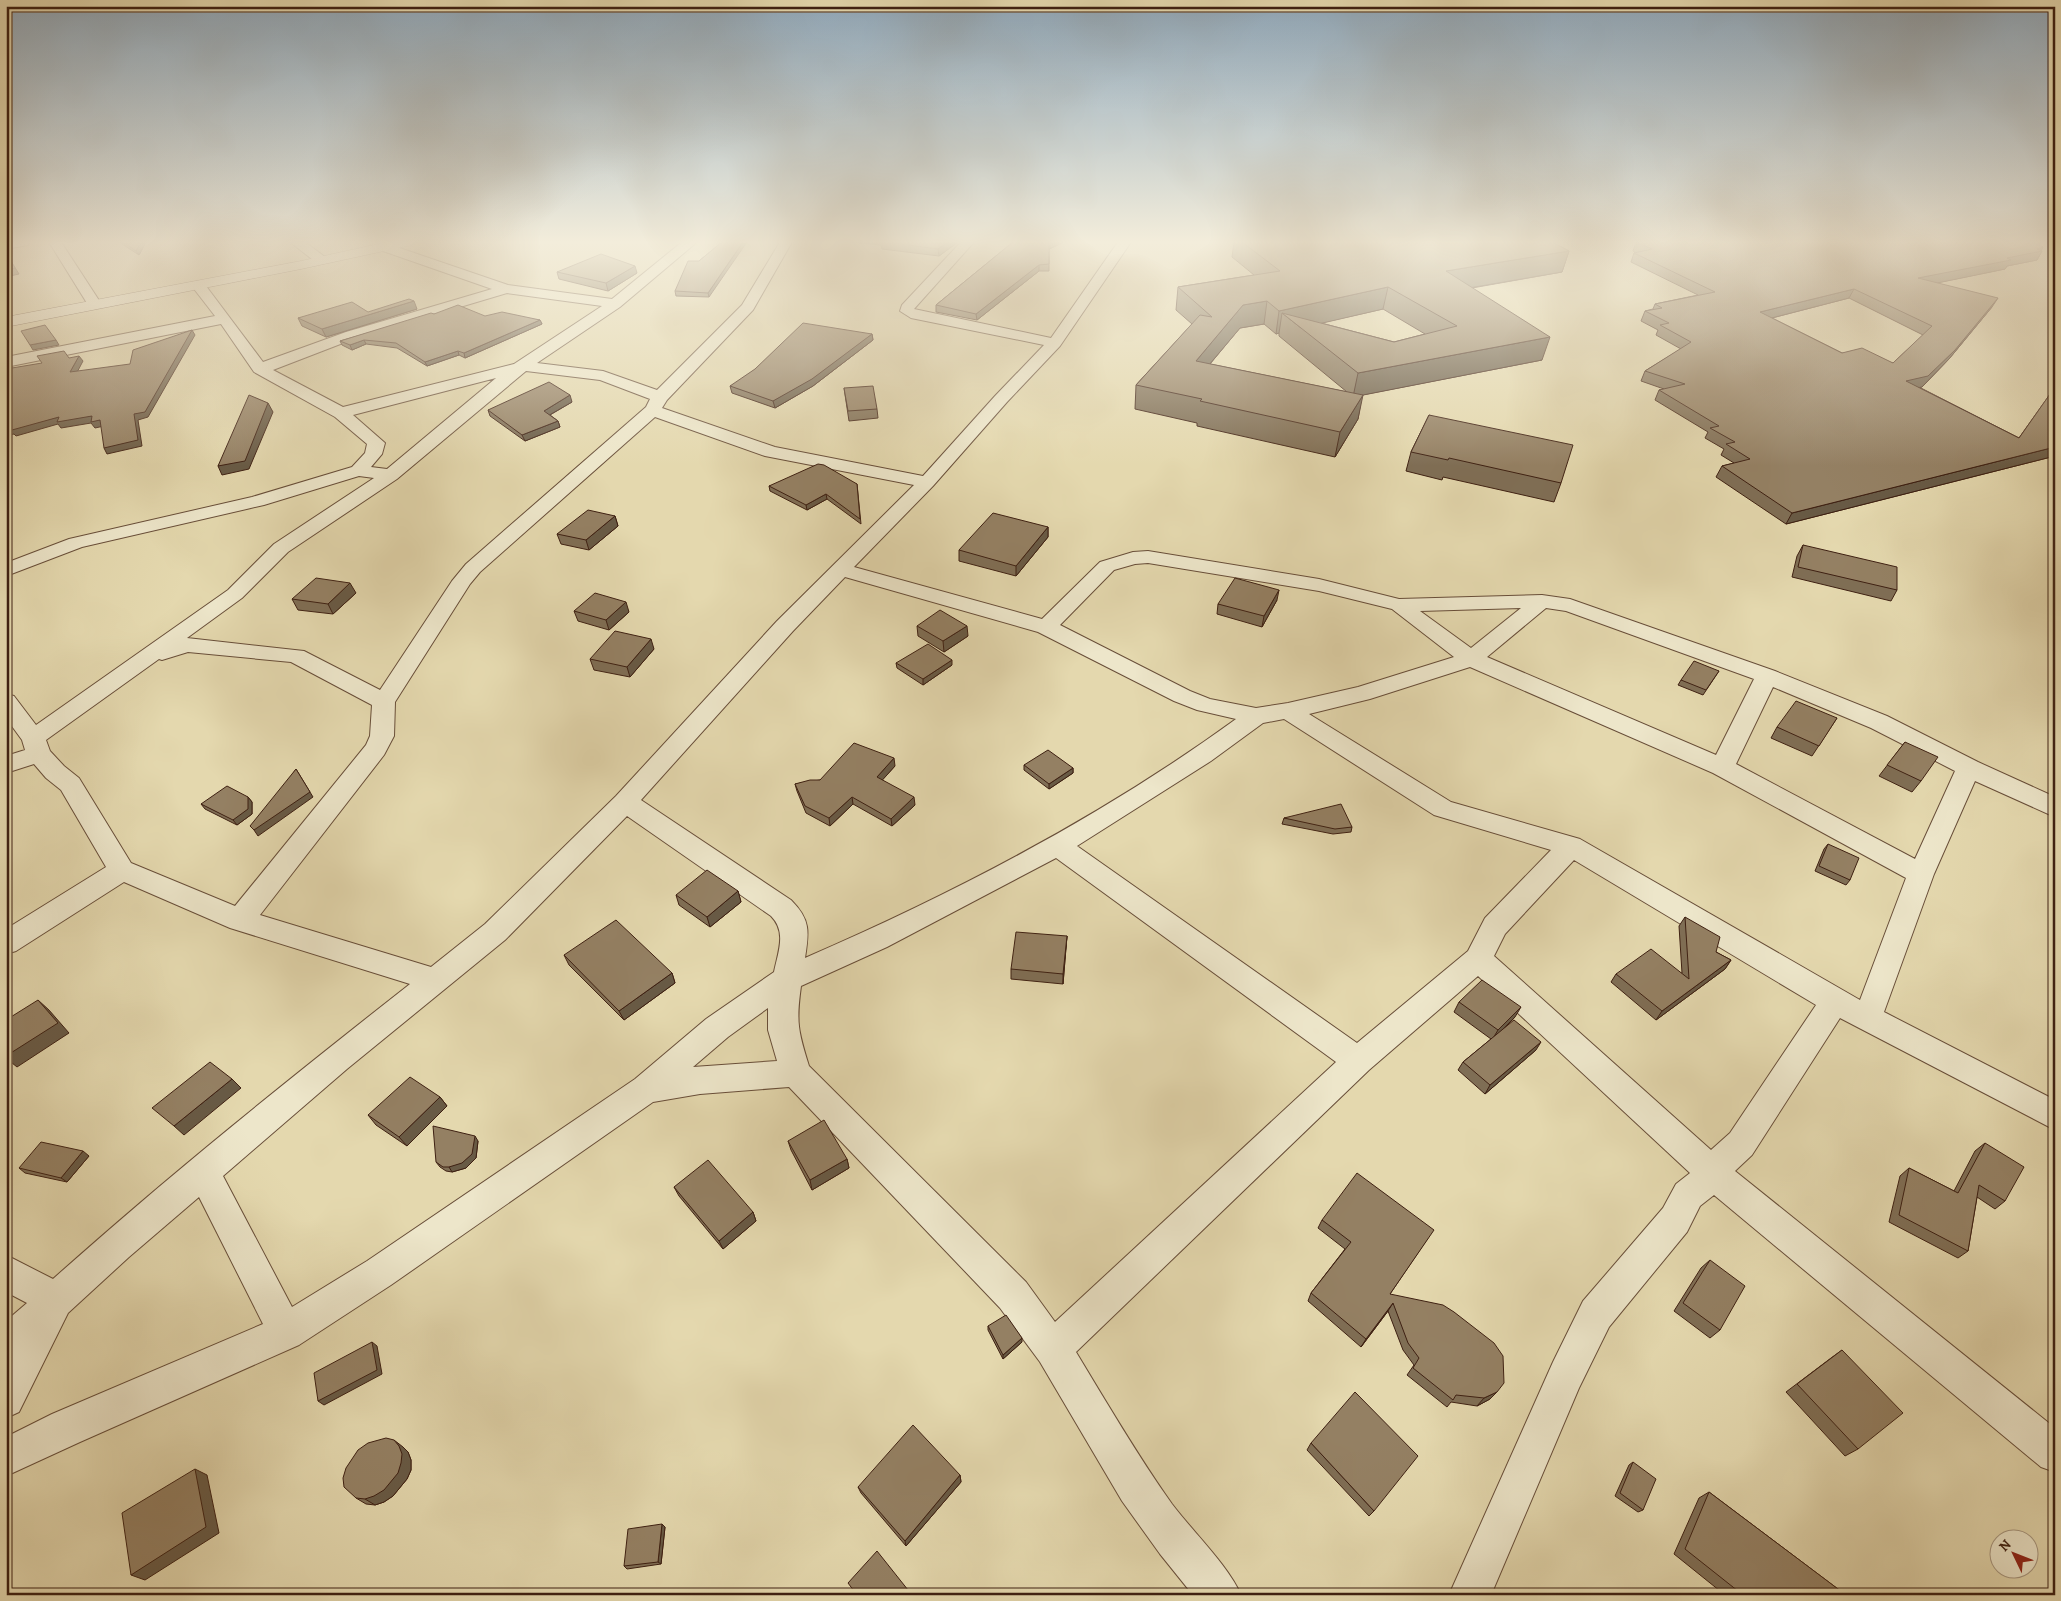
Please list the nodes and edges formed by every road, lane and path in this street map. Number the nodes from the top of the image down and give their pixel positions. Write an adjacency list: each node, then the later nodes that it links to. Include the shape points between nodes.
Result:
1 (34, 317): 8 (street)
2 (413, 317): 11 (street)
3 (596, 317): 12 (street)
4 (739, 317): 13 (street)
5 (925, 317): 9 (street)
6 (1072, 317): 9 (street)
7 (225, 319): 10 (street); 11 (street)
8 (6, 322)
9 (1055, 342): 17 (street)
10 (6, 362)
11 (260, 369): 14 (street)
12 (516, 370): 13 (street, via 526,366 603,376); 14 (street); 16 (street)
13 (656, 403): 17 (street, via 771,452); 27 (street, via 473,568)
14 (341, 413): 15 (street, via 376,443 373,454)
15 (358, 471): 16 (street); 18 (street, via 257,501 86,540)
16 (392, 475): 23 (street, via 281,548 235,594)
17 (927, 482): 19 (street)
18 (6, 570)
19 (842, 570): 22 (street); 34 (street, via 785,626)
20 (1542, 601): 21 (street); 24 (street); 25 (street, via 1595,613)
21 (1399, 605): 22 (street, via 1319,585 1141,558 1107,566); 24 (street)
22 (1046, 627): 29 (street, via 1182,696)
23 (150, 656): 27 (street, via 187,645 296,656); 30 (street)
24 (1472, 659): 28 (street, via 1362,694); 32 (street)
25 (1767, 676): 32 (street); 33 (street, via 1879,722)
26 (6, 701): 30 (street)
27 (384, 702): 40 (street, via 382,736 376,749)
28 (1288, 711): 29 (street); 37 (street, via 1442,809)
29 (1256, 716): 36 (street, via 1203,754)
30 (36, 746): 31 (street); 38 (street, via 55,772 70,784)
31 (6, 765)
32 (1722, 767): 39 (street)
33 (1968, 768): 35 (street); 39 (street)
34 (625, 802): 43 (street, via 791,918 795,931); 44 (street, via 495,932)
35 (2055, 808)
36 (1058, 846): 43 (street, via 877,939); 47 (street)
37 (1571, 846): 42 (street, via 1495,926); 45 (street)
38 (122, 870): 40 (street); 41 (street)
39 (1922, 874): 46 (street)
40 (240, 920): 44 (street)
41 (6, 943)
42 (1478, 959): 47 (street); 52 (street)
43 (788, 979): 48 (street, via 783,1030); 49 (street, via 717,1028)
44 (436, 980): 51 (street)
45 (1835, 1001): 46 (street); 52 (street, via 1741,1144 1722,1161)
46 (1868, 1017): 50 (street)
47 (1358, 1061): 57 (street)
48 (796, 1073): 49 (street, via 700,1080); 57 (street, via 1013,1295)
49 (646, 1088): 55 (street, via 379,1273)
50 (2055, 1116)
51 (203, 1172): 54 (street); 55 (street)
52 (1714, 1174): 59 (street); 62 (street, via 1688,1195 1675,1220 1596,1314)
53 (6, 1272): 54 (street)
54 (56, 1300): 56 (street); 58 (street)
55 (286, 1332): 60 (street)
56 (6, 1346)
57 (1053, 1349): 61 (street, via 1136,1487 1174,1540)
58 (6, 1399)
59 (2055, 1453)
60 (6, 1457)
61 (1220, 1595)
62 (1470, 1595)

